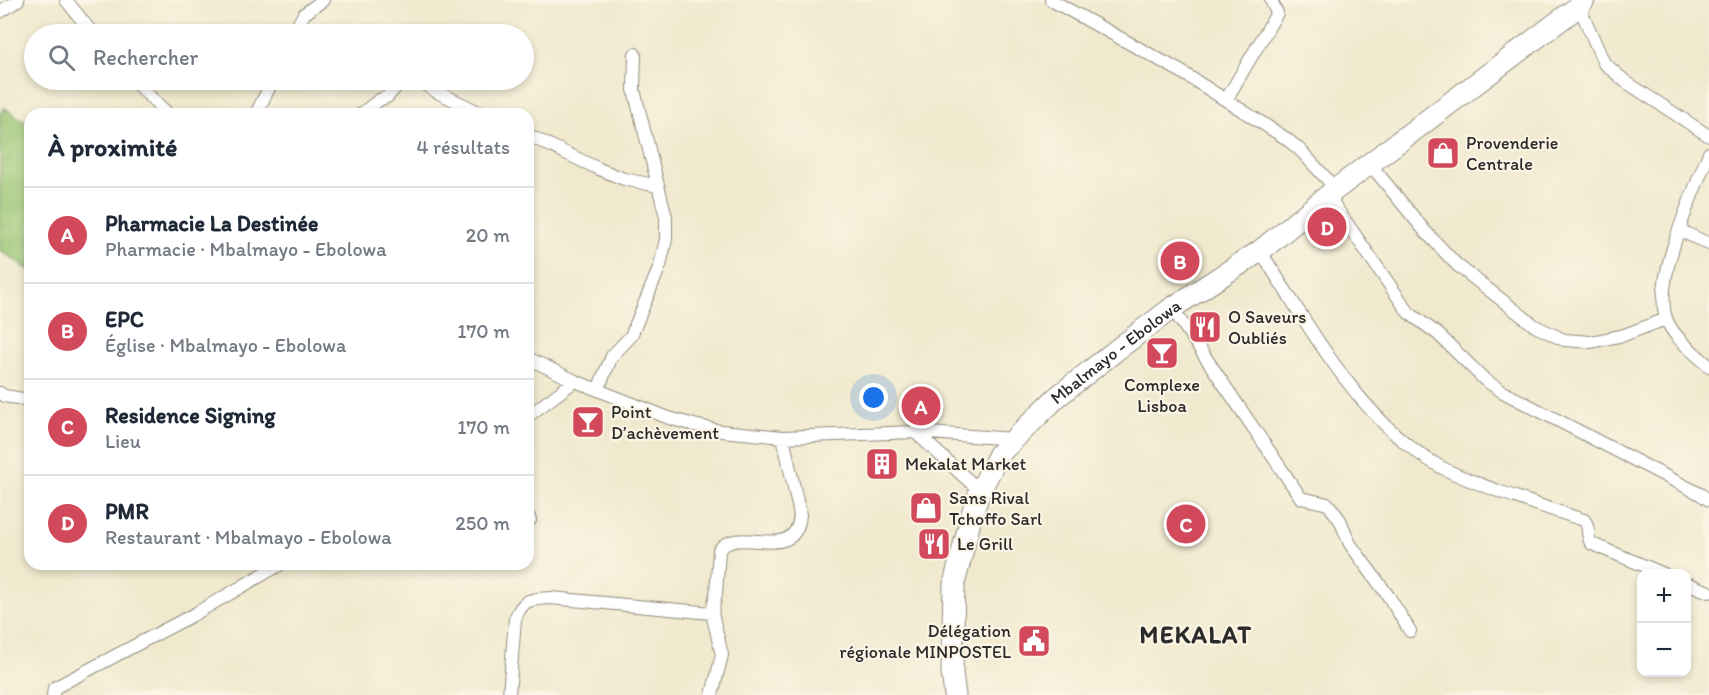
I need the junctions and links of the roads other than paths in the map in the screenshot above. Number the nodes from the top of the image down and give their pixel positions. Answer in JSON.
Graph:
{"nodes":[{"id":1,"x":18,"y":0,"type":"edge"},
{"id":2,"x":66,"y":0,"type":"edge"},
{"id":3,"x":323,"y":0,"type":"edge"},
{"id":4,"x":1051,"y":0,"type":"edge"},
{"id":5,"x":1271,"y":0,"type":"edge"},
{"id":6,"x":1582,"y":3,"type":"edge"},
{"id":7,"x":0,"y":12,"type":"edge"},
{"id":8,"x":85,"y":24,"type":"edge"},
{"id":9,"x":298,"y":24,"type":"edge"},
{"id":10,"x":635,"y":54,"type":"dead end"},
{"id":11,"x":143,"y":90,"type":"edge"},
{"id":12,"x":268,"y":90,"type":"edge"},
{"id":13,"x":394,"y":90,"type":"edge"},
{"id":14,"x":434,"y":90,"type":"edge"},
{"id":15,"x":1226,"y":100,"type":"junction"},
{"id":16,"x":162,"y":108,"type":"edge"},
{"id":17,"x":259,"y":108,"type":"edge"},
{"id":18,"x":369,"y":108,"type":"edge"},
{"id":19,"x":470,"y":108,"type":"edge"},
{"id":20,"x":1709,"y":136,"type":"edge"},
{"id":21,"x":534,"y":138,"type":"edge"},
{"id":22,"x":1709,"y":153,"type":"edge"},
{"id":23,"x":1370,"y":164,"type":"junction"},
{"id":24,"x":658,"y":186,"type":"junction"},
{"id":25,"x":1332,"y":192,"type":"junction"},
{"id":26,"x":1679,"y":230,"type":"junction"},
{"id":27,"x":1709,"y":244,"type":"edge"},
{"id":28,"x":1260,"y":251,"type":"junction"},
{"id":29,"x":1172,"y":308,"type":"junction"},
{"id":30,"x":1666,"y":320,"type":"junction"},
{"id":31,"x":534,"y":361,"type":"edge"},
{"id":32,"x":1709,"y":366,"type":"edge"},
{"id":33,"x":576,"y":381,"type":"junction"},
{"id":34,"x":598,"y":389,"type":"junction"},
{"id":35,"x":0,"y":393,"type":"edge"},
{"id":36,"x":24,"y":399,"type":"edge"},
{"id":37,"x":534,"y":412,"type":"edge"},
{"id":38,"x":915,"y":432,"type":"junction"},
{"id":39,"x":783,"y":437,"type":"junction"},
{"id":40,"x":1014,"y":438,"type":"junction"},
{"id":41,"x":980,"y":490,"type":"junction"},
{"id":42,"x":1709,"y":500,"type":"edge"},
{"id":43,"x":1654,"y":569,"type":"edge"},
{"id":44,"x":271,"y":570,"type":"edge"},
{"id":45,"x":1691,"y":585,"type":"edge"},
{"id":46,"x":1709,"y":592,"type":"edge"},
{"id":47,"x":712,"y":613,"type":"junction"},
{"id":48,"x":1410,"y":631,"type":"dead end"},
{"id":49,"x":53,"y":695,"type":"edge"},
{"id":50,"x":509,"y":695,"type":"edge"},
{"id":51,"x":712,"y":695,"type":"edge"},
{"id":52,"x":955,"y":695,"type":"edge"}],
"edges":[{"from":1,"to":7,"type":"street"},
{"from":2,"to":8,"type":"street"},
{"from":3,"to":9,"type":"street"},
{"from":4,"to":15,"type":"street"},
{"from":5,"to":15,"type":"street"},
{"from":6,"to":20,"type":"street"},
{"from":6,"to":23,"type":"highway","name":"Mbalmayo - Ebolowa"},
{"from":10,"to":24,"type":"street"},
{"from":11,"to":16,"type":"street"},
{"from":12,"to":17,"type":"street"},
{"from":13,"to":18,"type":"street"},
{"from":14,"to":19,"type":"street"},
{"from":15,"to":25,"type":"street"},
{"from":21,"to":24,"type":"street"},
{"from":22,"to":26,"type":"street"},
{"from":23,"to":25,"type":"highway","name":"Mbalmayo - Ebolowa"},
{"from":23,"to":30,"type":"street"},
{"from":24,"to":34,"type":"street"},
{"from":25,"to":28,"type":"highway","name":"Mbalmayo - Ebolowa"},
{"from":25,"to":42,"type":"street"},
{"from":26,"to":27,"type":"street"},
{"from":26,"to":30,"type":"street"},
{"from":28,"to":29,"type":"highway","name":"Mbalmayo - Ebolowa"},
{"from":28,"to":43,"type":"street"},
{"from":29,"to":40,"type":"highway","name":"Mbalmayo - Ebolowa"},
{"from":29,"to":48,"type":"street"},
{"from":30,"to":32,"type":"street"},
{"from":31,"to":33,"type":"street"},
{"from":33,"to":34,"type":"street"},
{"from":33,"to":37,"type":"street"},
{"from":34,"to":39,"type":"street"},
{"from":35,"to":36,"type":"street"},
{"from":38,"to":39,"type":"street"},
{"from":38,"to":40,"type":"street"},
{"from":38,"to":41,"type":"street"},
{"from":39,"to":47,"type":"street"},
{"from":40,"to":41,"type":"highway","name":"Mbalmayo - Ebolowa"},
{"from":41,"to":52,"type":"highway","name":"Mbalmayo - Ebolowa"},
{"from":44,"to":49,"type":"street"},
{"from":45,"to":46,"type":"street"},
{"from":47,"to":50,"type":"street"},
{"from":47,"to":51,"type":"street"}]}
